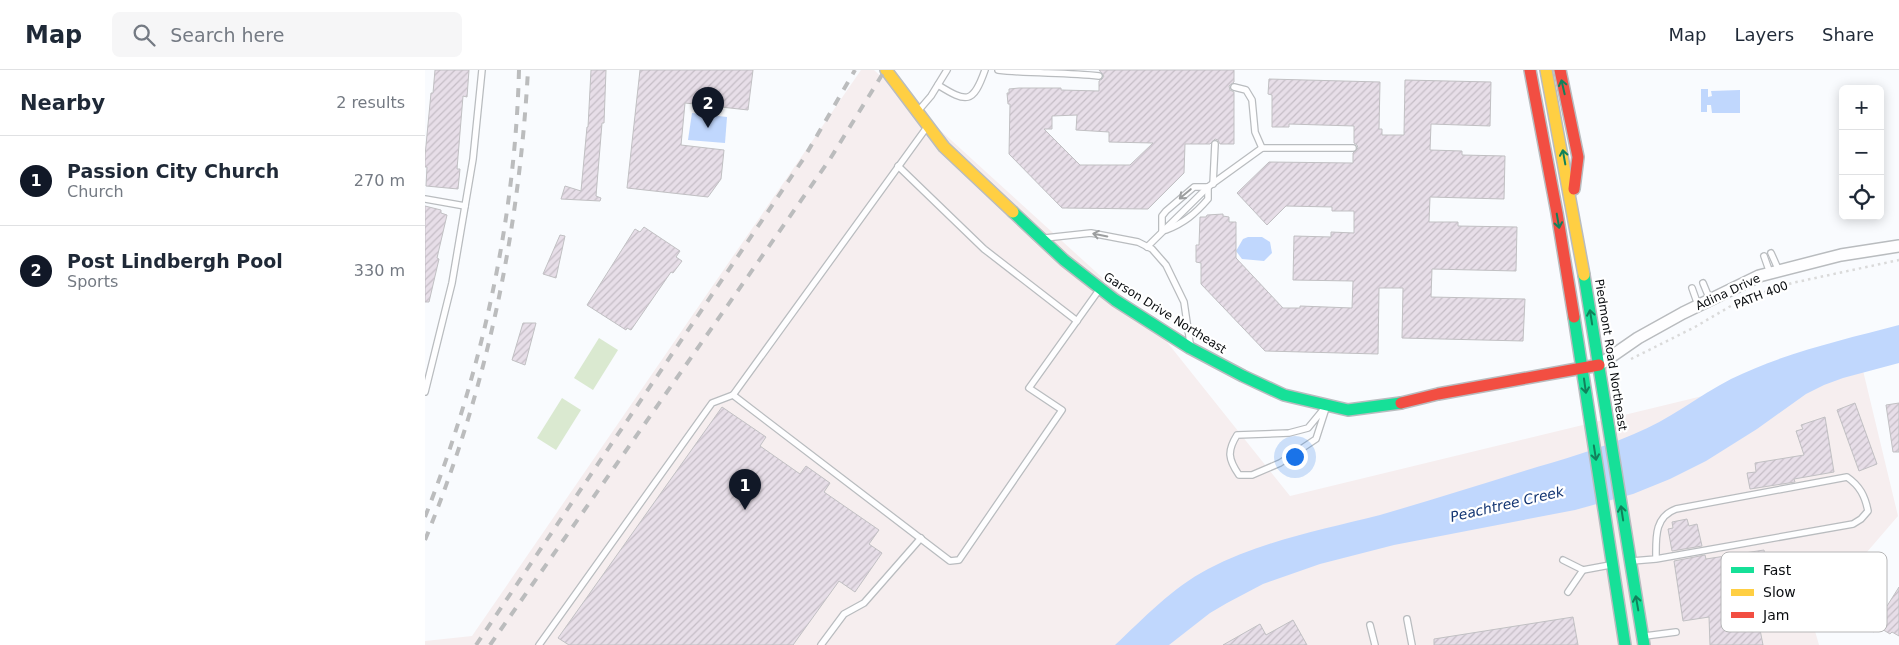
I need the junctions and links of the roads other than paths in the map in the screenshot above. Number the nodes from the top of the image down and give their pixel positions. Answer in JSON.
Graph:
{"nodes":[{"id":1,"x":482,"y":70,"type":"edge"},
{"id":2,"x":886,"y":70,"type":"edge"},
{"id":3,"x":947,"y":70,"type":"edge"},
{"id":4,"x":985,"y":70,"type":"edge"},
{"id":5,"x":999,"y":70,"type":"edge"},
{"id":6,"x":1530,"y":70,"type":"edge"},
{"id":7,"x":1546,"y":70,"type":"edge"},
{"id":8,"x":1560,"y":70,"type":"edge"},
{"id":9,"x":1099,"y":76,"type":"dead end"},
{"id":10,"x":938,"y":85,"type":"junction"},
{"id":11,"x":1234,"y":87,"type":"dead end"},
{"id":12,"x":917,"y":112,"type":"junction"},
{"id":13,"x":928,"y":126,"type":"junction"},
{"id":14,"x":1215,"y":144,"type":"dead end"},
{"id":15,"x":1262,"y":148,"type":"junction"},
{"id":16,"x":1353,"y":148,"type":"dead end"},
{"id":17,"x":898,"y":166,"type":"junction"},
{"id":18,"x":1211,"y":185,"type":"junction"},
{"id":19,"x":425,"y":199,"type":"edge"},
{"id":20,"x":1572,"y":203,"type":"junction"},
{"id":21,"x":465,"y":206,"type":"junction"},
{"id":22,"x":1162,"y":231,"type":"junction"},
{"id":23,"x":1041,"y":238,"type":"junction"},
{"id":24,"x":1147,"y":246,"type":"junction"},
{"id":25,"x":1899,"y":246,"type":"edge"},
{"id":26,"x":1771,"y":253,"type":"dead end"},
{"id":27,"x":1764,"y":256,"type":"dead end"},
{"id":28,"x":1775,"y":272,"type":"junction"},
{"id":29,"x":1703,"y":284,"type":"dead end"},
{"id":30,"x":1100,"y":288,"type":"junction"},
{"id":31,"x":1692,"y":288,"type":"dead end"},
{"id":32,"x":1710,"y":300,"type":"junction"},
{"id":33,"x":1698,"y":305,"type":"junction"},
{"id":34,"x":1077,"y":321,"type":"junction"},
{"id":35,"x":1190,"y":348,"type":"junction"},
{"id":36,"x":1599,"y":365,"type":"junction"},
{"id":37,"x":428,"y":368,"type":"edge"},
{"id":38,"x":1582,"y":368,"type":"junction"},
{"id":39,"x":425,"y":392,"type":"edge"},
{"id":40,"x":733,"y":395,"type":"junction"},
{"id":41,"x":1327,"y":405,"type":"junction"},
{"id":42,"x":921,"y":538,"type":"junction"},
{"id":43,"x":1656,"y":559,"type":"junction"},
{"id":44,"x":1563,"y":560,"type":"dead end"},
{"id":45,"x":1630,"y":562,"type":"junction"},
{"id":46,"x":1612,"y":565,"type":"junction"},
{"id":47,"x":1583,"y":570,"type":"junction"},
{"id":48,"x":1568,"y":592,"type":"dead end"},
{"id":49,"x":1407,"y":619,"type":"dead end"},
{"id":50,"x":1370,"y":625,"type":"dead end"},
{"id":51,"x":1675,"y":632,"type":"dead end"},
{"id":52,"x":1644,"y":641,"type":"edge"},
{"id":53,"x":539,"y":645,"type":"edge"},
{"id":54,"x":821,"y":645,"type":"edge"},
{"id":55,"x":1375,"y":645,"type":"edge"},
{"id":56,"x":1413,"y":645,"type":"edge"},
{"id":57,"x":1625,"y":645,"type":"edge"}],
"edges":[{"from":1,"to":21,"type":"lane"},
{"from":2,"to":12,"type":"main road","name":"Garson Drive Northeast"},
{"from":3,"to":10,"type":"lane"},
{"from":4,"to":10,"type":"lane"},
{"from":5,"to":9,"type":"lane"},
{"from":6,"to":38,"type":"main road","one_way":true},
{"from":20,"to":7,"type":"main road","name":"Piedmont Road Northeast","one_way":true},
{"from":20,"to":8,"type":"main road","one_way":true},
{"from":10,"to":12,"type":"lane"},
{"from":11,"to":15,"type":"lane"},
{"from":12,"to":13,"type":"main road","name":"Garson Drive Northeast"},
{"from":13,"to":17,"type":"lane"},
{"from":13,"to":23,"type":"main road","name":"Garson Drive Northeast"},
{"from":14,"to":18,"type":"lane"},
{"from":15,"to":16,"type":"lane"},
{"from":15,"to":18,"type":"lane"},
{"from":17,"to":34,"type":"lane"},
{"from":17,"to":40,"type":"lane"},
{"from":18,"to":22,"type":"lane"},
{"from":18,"to":22,"type":"lane"},
{"from":18,"to":22,"type":"lane","one_way":true},
{"from":19,"to":21,"type":"lane"},
{"from":36,"to":20,"type":"main road","name":"Piedmont Road Northeast","one_way":true},
{"from":21,"to":37,"type":"lane"},
{"from":22,"to":24,"type":"lane"},
{"from":24,"to":23,"type":"lane","one_way":true},
{"from":23,"to":30,"type":"main road","name":"Garson Drive Northeast"},
{"from":24,"to":35,"type":"lane"},
{"from":25,"to":28,"type":"street","name":"Adina Drive"},
{"from":26,"to":28,"type":"lane"},
{"from":27,"to":28,"type":"lane"},
{"from":28,"to":32,"type":"street","name":"Adina Drive"},
{"from":29,"to":32,"type":"lane"},
{"from":30,"to":34,"type":"lane"},
{"from":30,"to":35,"type":"main road","name":"Garson Drive Northeast"},
{"from":31,"to":33,"type":"lane"},
{"from":32,"to":33,"type":"street","name":"Adina Drive"},
{"from":33,"to":36,"type":"street","name":"Adina Drive"},
{"from":34,"to":42,"type":"lane"},
{"from":35,"to":41,"type":"main road","name":"Garson Drive Northeast"},
{"from":36,"to":38,"type":"main road","name":"Garson Drive Northeast"},
{"from":45,"to":36,"type":"main road","name":"Piedmont Road Northeast","one_way":true},
{"from":37,"to":39,"type":"lane"},
{"from":38,"to":41,"type":"main road","name":"Garson Drive Northeast"},
{"from":38,"to":46,"type":"main road","one_way":true},
{"from":40,"to":42,"type":"lane"},
{"from":40,"to":53,"type":"lane"},
{"from":41,"to":41,"type":"lane"},
{"from":42,"to":54,"type":"lane"},
{"from":43,"to":43,"type":"lane"},
{"from":43,"to":45,"type":"lane"},
{"from":44,"to":47,"type":"lane"},
{"from":52,"to":45,"type":"main road","name":"Piedmont Road Northeast","one_way":true},
{"from":46,"to":47,"type":"lane"},
{"from":46,"to":57,"type":"main road"},
{"from":47,"to":48,"type":"lane"},
{"from":49,"to":56,"type":"lane"},
{"from":50,"to":55,"type":"lane"},
{"from":51,"to":52,"type":"lane"}]}
